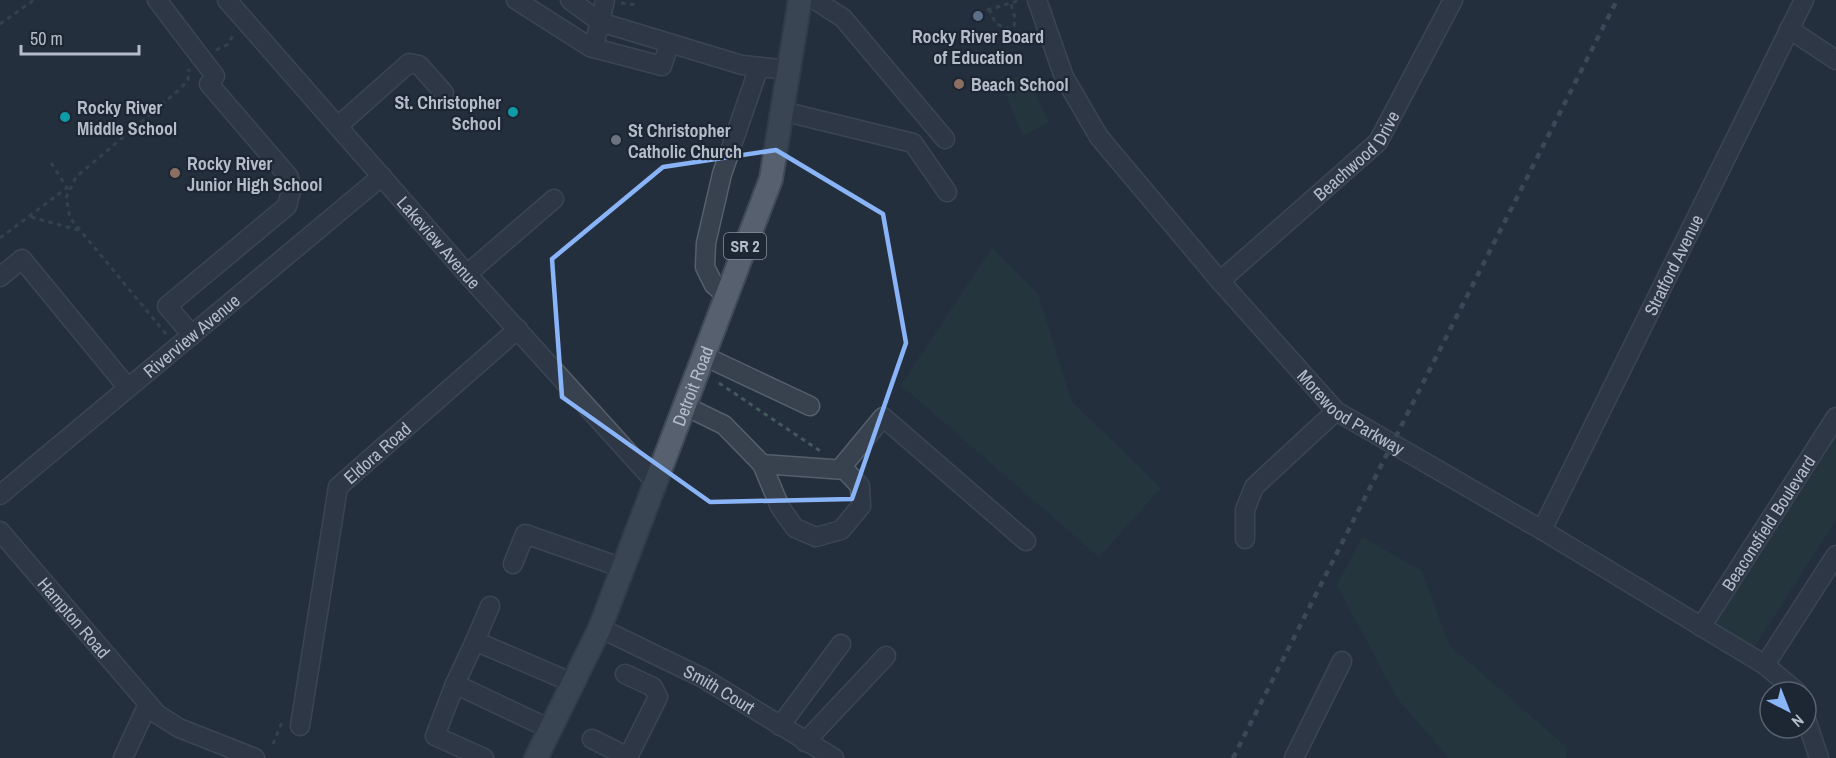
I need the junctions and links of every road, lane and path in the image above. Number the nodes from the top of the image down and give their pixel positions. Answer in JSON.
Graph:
{"nodes":[{"id":1,"x":34,"y":0,"type":"edge"},
{"id":2,"x":157,"y":0,"type":"edge"},
{"id":3,"x":516,"y":0,"type":"edge"},
{"id":4,"x":570,"y":0,"type":"edge"},
{"id":5,"x":605,"y":0,"type":"edge"},
{"id":6,"x":800,"y":0,"type":"edge"},
{"id":7,"x":815,"y":0,"type":"edge"},
{"id":8,"x":1021,"y":0,"type":"edge"},
{"id":9,"x":1037,"y":0,"type":"edge"},
{"id":10,"x":1453,"y":0,"type":"edge"},
{"id":11,"x":1804,"y":0,"type":"edge"},
{"id":12,"x":230,"y":1,"type":"edge"},
{"id":13,"x":1011,"y":1,"type":"edge"},
{"id":14,"x":600,"y":22,"type":"junction"},
{"id":15,"x":0,"y":24,"type":"edge"},
{"id":16,"x":1789,"y":29,"type":"junction"},
{"id":17,"x":235,"y":32,"type":"dead end"},
{"id":18,"x":669,"y":45,"type":"junction"},
{"id":19,"x":211,"y":48,"type":"dead end"},
{"id":20,"x":592,"y":48,"type":"junction"},
{"id":21,"x":1836,"y":60,"type":"edge"},
{"id":22,"x":189,"y":67,"type":"dead end"},
{"id":23,"x":759,"y":67,"type":"junction"},
{"id":24,"x":789,"y":70,"type":"junction"},
{"id":25,"x":444,"y":93,"type":"dead end"},
{"id":26,"x":782,"y":111,"type":"junction"},
{"id":27,"x":338,"y":126,"type":"junction"},
{"id":28,"x":945,"y":139,"type":"dead end"},
{"id":29,"x":51,"y":163,"type":"dead end"},
{"id":30,"x":382,"y":176,"type":"junction"},
{"id":31,"x":69,"y":189,"type":"junction"},
{"id":32,"x":947,"y":192,"type":"dead end"},
{"id":33,"x":554,"y":199,"type":"dead end"},
{"id":34,"x":31,"y":217,"type":"junction"},
{"id":35,"x":80,"y":231,"type":"junction"},
{"id":36,"x":0,"y":238,"type":"edge"},
{"id":37,"x":467,"y":274,"type":"junction"},
{"id":38,"x":0,"y":277,"type":"edge"},
{"id":39,"x":1220,"y":281,"type":"junction"},
{"id":40,"x":727,"y":296,"type":"junction"},
{"id":41,"x":518,"y":329,"type":"junction"},
{"id":42,"x":167,"y":335,"type":"dead end"},
{"id":43,"x":192,"y":335,"type":"junction"},
{"id":44,"x":704,"y":356,"type":"junction"},
{"id":45,"x":712,"y":378,"type":"dead end"},
{"id":46,"x":128,"y":388,"type":"junction"},
{"id":47,"x":685,"y":406,"type":"junction"},
{"id":48,"x":810,"y":406,"type":"dead end"},
{"id":49,"x":1336,"y":411,"type":"junction"},
{"id":50,"x":1836,"y":417,"type":"edge"},
{"id":51,"x":825,"y":454,"type":"dead end"},
{"id":52,"x":762,"y":464,"type":"junction"},
{"id":53,"x":840,"y":469,"type":"junction"},
{"id":54,"x":656,"y":483,"type":"junction"},
{"id":55,"x":0,"y":495,"type":"edge"},
{"id":56,"x":1542,"y":530,"type":"junction"},
{"id":57,"x":0,"y":531,"type":"edge"},
{"id":58,"x":1245,"y":539,"type":"dead end"},
{"id":59,"x":1026,"y":541,"type":"dead end"},
{"id":60,"x":1836,"y":555,"type":"edge"},
{"id":61,"x":513,"y":564,"type":"dead end"},
{"id":62,"x":623,"y":568,"type":"junction"},
{"id":63,"x":490,"y":606,"type":"dead end"},
{"id":64,"x":1701,"y":627,"type":"junction"},
{"id":65,"x":600,"y":628,"type":"junction"},
{"id":66,"x":475,"y":641,"type":"junction"},
{"id":67,"x":841,"y":644,"type":"dead end"},
{"id":68,"x":886,"y":656,"type":"dead end"},
{"id":69,"x":1342,"y":661,"type":"dead end"},
{"id":70,"x":1765,"y":665,"type":"junction"},
{"id":71,"x":625,"y":674,"type":"dead end"},
{"id":72,"x":1783,"y":680,"type":"edge"},
{"id":73,"x":573,"y":683,"type":"junction"},
{"id":74,"x":455,"y":684,"type":"junction"},
{"id":75,"x":147,"y":704,"type":"junction"},
{"id":76,"x":285,"y":713,"type":"dead end"},
{"id":77,"x":300,"y":726,"type":"dead end"},
{"id":78,"x":780,"y":726,"type":"junction"},
{"id":79,"x":550,"y":729,"type":"junction"},
{"id":80,"x":592,"y":739,"type":"dead end"},
{"id":81,"x":1813,"y":740,"type":"edge"},
{"id":82,"x":805,"y":741,"type":"junction"},
{"id":83,"x":273,"y":744,"type":"dead end"},
{"id":84,"x":123,"y":758,"type":"edge"},
{"id":85,"x":255,"y":758,"type":"edge"},
{"id":86,"x":484,"y":758,"type":"edge"},
{"id":87,"x":536,"y":758,"type":"edge"},
{"id":88,"x":834,"y":758,"type":"edge"},
{"id":89,"x":1294,"y":758,"type":"edge"},
{"id":90,"x":1819,"y":758,"type":"edge"}],
"edges":[{"from":1,"to":15,"type":"path"},
{"from":2,"to":43,"type":"street"},
{"from":3,"to":20,"type":"street"},
{"from":4,"to":14,"type":"street"},
{"from":5,"to":14,"type":"street"},
{"from":6,"to":24,"type":"main road","name":"Detroit Road","number":"SR 2"},
{"from":7,"to":28,"type":"street"},
{"from":8,"to":13,"type":"path"},
{"from":9,"to":39,"type":"street","name":"Morewood Parkway"},
{"from":10,"to":39,"type":"street","name":"Beachwood Drive"},
{"from":11,"to":16,"type":"street","name":"Stratford Avenue"},
{"from":12,"to":27,"type":"street","name":"Lakeview Avenue"},
{"from":13,"to":13,"type":"path"},
{"from":14,"to":18,"type":"street"},
{"from":14,"to":20,"type":"street"},
{"from":16,"to":21,"type":"street"},
{"from":16,"to":56,"type":"street","name":"Stratford Avenue"},
{"from":17,"to":19,"type":"path"},
{"from":18,"to":20,"type":"street"},
{"from":18,"to":23,"type":"street"},
{"from":22,"to":31,"type":"path"},
{"from":23,"to":24,"type":"street"},
{"from":23,"to":40,"type":"street"},
{"from":24,"to":26,"type":"main road","name":"Detroit Road","number":"SR 2"},
{"from":25,"to":27,"type":"street"},
{"from":26,"to":32,"type":"street"},
{"from":26,"to":40,"type":"main road","name":"Detroit Road","number":"SR 2"},
{"from":27,"to":30,"type":"street","name":"Lakeview Avenue"},
{"from":29,"to":31,"type":"path"},
{"from":30,"to":37,"type":"street","name":"Lakeview Avenue"},
{"from":30,"to":43,"type":"street","name":"Riverview Avenue"},
{"from":31,"to":34,"type":"path"},
{"from":31,"to":35,"type":"path"},
{"from":33,"to":37,"type":"street"},
{"from":34,"to":35,"type":"path"},
{"from":34,"to":36,"type":"path"},
{"from":35,"to":42,"type":"path"},
{"from":37,"to":41,"type":"street","name":"Lakeview Avenue"},
{"from":38,"to":46,"type":"street"},
{"from":39,"to":49,"type":"street","name":"Morewood Parkway"},
{"from":40,"to":44,"type":"main road","name":"Detroit Road","number":"SR 2"},
{"from":41,"to":54,"type":"street","name":"Lakeview Avenue"},
{"from":41,"to":77,"type":"street","name":"Eldora Road"},
{"from":43,"to":46,"type":"street","name":"Riverview Avenue"},
{"from":44,"to":47,"type":"main road","name":"Detroit Road","number":"SR 2"},
{"from":44,"to":48,"type":"street"},
{"from":45,"to":51,"type":"path"},
{"from":46,"to":55,"type":"street","name":"Riverview Avenue"},
{"from":47,"to":52,"type":"street"},
{"from":47,"to":54,"type":"main road","name":"Detroit Road","number":"SR 2"},
{"from":49,"to":56,"type":"street","name":"Morewood Parkway"},
{"from":49,"to":58,"type":"street"},
{"from":50,"to":64,"type":"street","name":"Beaconsfield Boulevard"},
{"from":52,"to":53,"type":"street"},
{"from":52,"to":53,"type":"street"},
{"from":53,"to":59,"type":"street"},
{"from":54,"to":62,"type":"main road","name":"Detroit Road","number":"SR 2"},
{"from":56,"to":64,"type":"street","name":"Morewood Parkway"},
{"from":57,"to":75,"type":"street","name":"Hampton Road"},
{"from":60,"to":70,"type":"street"},
{"from":61,"to":62,"type":"street"},
{"from":62,"to":65,"type":"main road","name":"Detroit Road","number":"SR 2"},
{"from":63,"to":66,"type":"street"},
{"from":64,"to":70,"type":"street","name":"Morewood Parkway"},
{"from":65,"to":73,"type":"main road","name":"Detroit Road","number":"SR 2"},
{"from":65,"to":78,"type":"street","name":"Smith Court"},
{"from":66,"to":73,"type":"street"},
{"from":66,"to":74,"type":"street"},
{"from":67,"to":78,"type":"street"},
{"from":68,"to":82,"type":"street"},
{"from":69,"to":89,"type":"street"},
{"from":70,"to":72,"type":"street","name":"Morewood Parkway"},
{"from":71,"to":80,"type":"street"},
{"from":73,"to":79,"type":"main road","name":"Detroit Road","number":"SR 2"},
{"from":74,"to":79,"type":"street"},
{"from":74,"to":86,"type":"street"},
{"from":75,"to":84,"type":"street"},
{"from":75,"to":85,"type":"street","name":"Hampton Road"},
{"from":76,"to":83,"type":"path"},
{"from":78,"to":82,"type":"street","name":"Smith Court"},
{"from":79,"to":87,"type":"main road","name":"Detroit Road","number":"SR 2"},
{"from":81,"to":90,"type":"street"},
{"from":82,"to":88,"type":"street","name":"Smith Court"}]}
